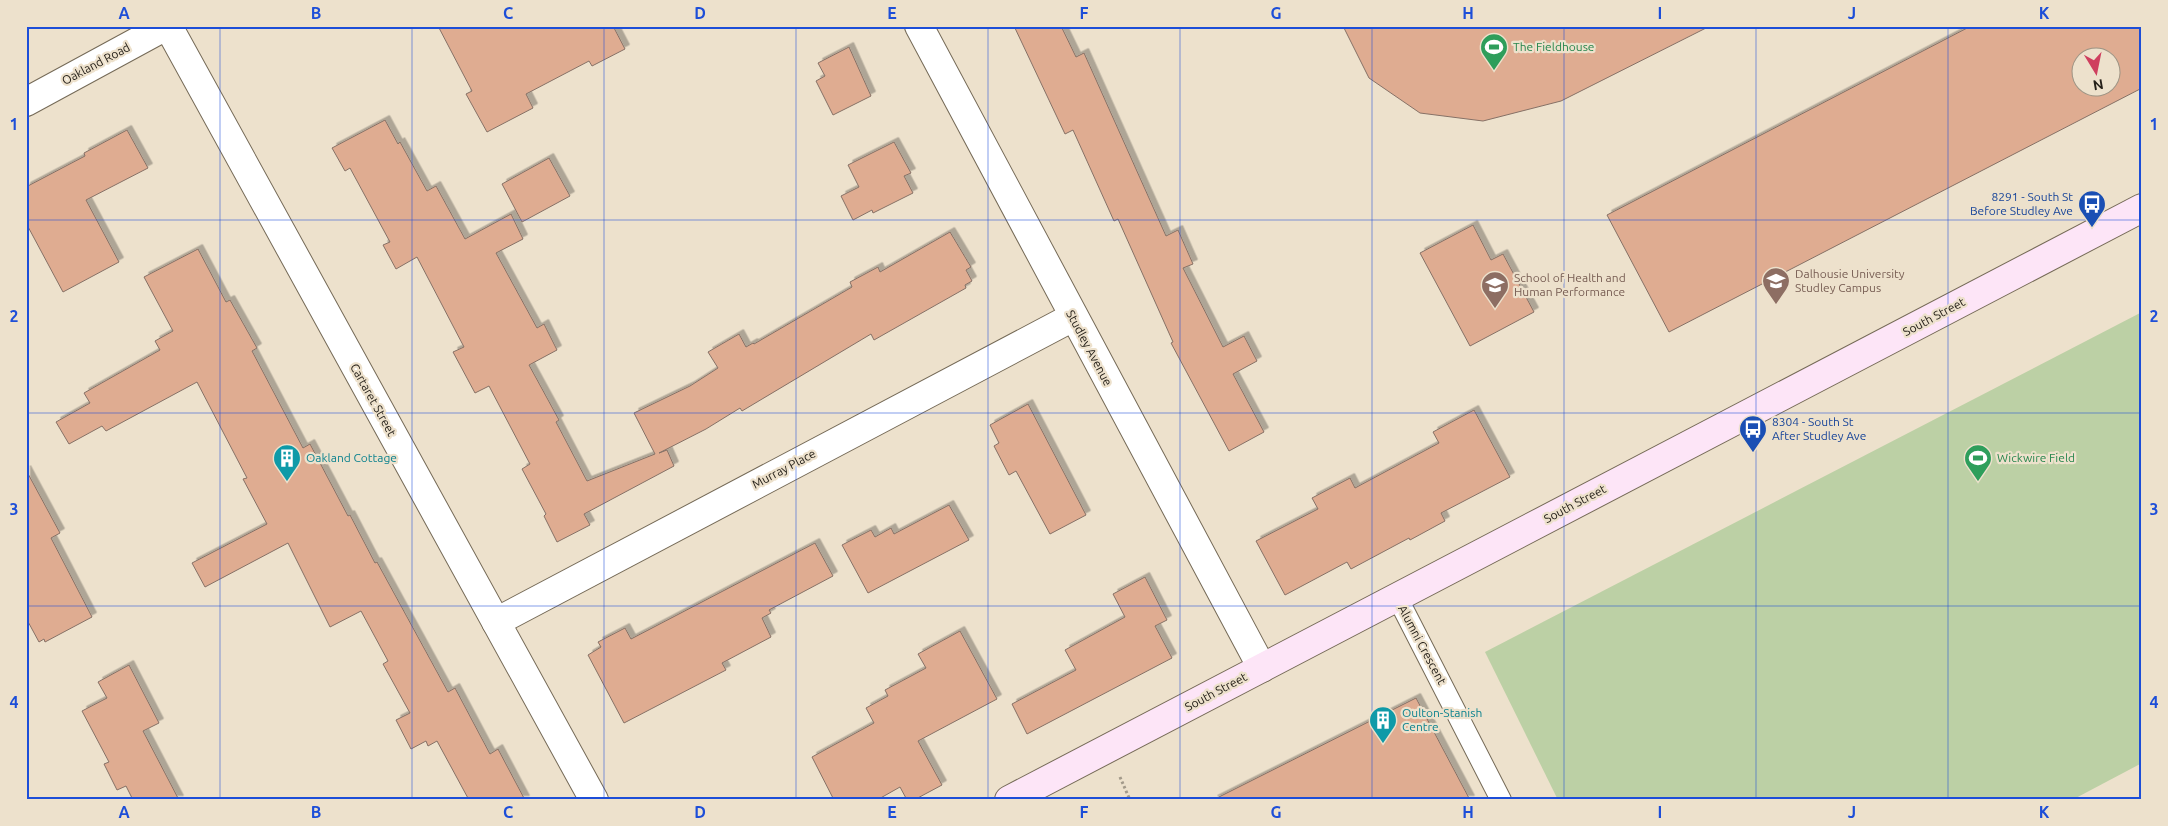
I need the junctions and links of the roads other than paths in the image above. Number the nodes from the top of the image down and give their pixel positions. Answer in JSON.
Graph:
{"nodes":[{"id":1,"x":167,"y":26,"type":"edge"},
{"id":2,"x":918,"y":26,"type":"edge"},
{"id":3,"x":26,"y":102,"type":"edge"},
{"id":4,"x":2142,"y":208,"type":"edge"},
{"id":5,"x":1073,"y":317,"type":"junction"},
{"id":6,"x":1398,"y":597,"type":"junction"},
{"id":7,"x":496,"y":622,"type":"junction"},
{"id":8,"x":1262,"y":668,"type":"junction"},
{"id":9,"x":594,"y":800,"type":"edge"},
{"id":10,"x":1009,"y":800,"type":"edge"},
{"id":11,"x":1501,"y":800,"type":"edge"}],
"edges":[{"from":1,"to":3,"type":"street","name":"Oakland Road"},
{"from":1,"to":7,"type":"street","name":"Cartaret Street"},
{"from":2,"to":5,"type":"street","name":"Studley Avenue"},
{"from":4,"to":6,"type":"main road","name":"South Street"},
{"from":5,"to":7,"type":"street","name":"Murray Place"},
{"from":5,"to":8,"type":"street","name":"Studley Avenue"},
{"from":6,"to":8,"type":"main road","name":"South Street"},
{"from":6,"to":11,"type":"lane","name":"Alumni Crescent"},
{"from":7,"to":9,"type":"street","name":"Cartaret Street"},
{"from":8,"to":10,"type":"main road","name":"South Street"}]}
